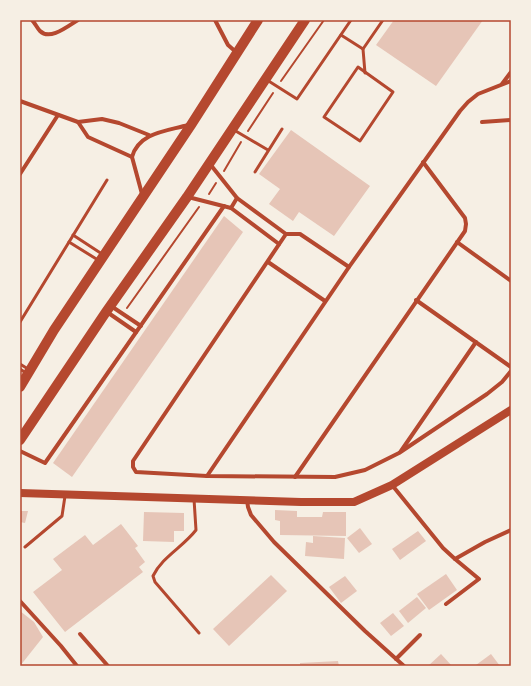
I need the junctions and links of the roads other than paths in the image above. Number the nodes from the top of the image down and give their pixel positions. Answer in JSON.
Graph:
{"nodes":[{"id":1,"x":32,"y":20,"type":"edge"},
{"id":2,"x":78,"y":20,"type":"edge"},
{"id":3,"x":215,"y":20,"type":"edge"},
{"id":4,"x":258,"y":20,"type":"edge"},
{"id":5,"x":305,"y":20,"type":"edge"},
{"id":6,"x":351,"y":20,"type":"edge"},
{"id":7,"x":383,"y":20,"type":"edge"},
{"id":8,"x":341,"y":35,"type":"junction"},
{"id":9,"x":363,"y":48,"type":"junction"},
{"id":10,"x":236,"y":53,"type":"junction"},
{"id":11,"x":511,"y":72,"type":"edge"},
{"id":12,"x":365,"y":73,"type":"junction"},
{"id":13,"x":265,"y":79,"type":"junction"},
{"id":14,"x":511,"y":81,"type":"edge"},
{"id":15,"x":502,"y":84,"type":"junction"},
{"id":16,"x":20,"y":101,"type":"edge"},
{"id":17,"x":58,"y":115,"type":"junction"},
{"id":18,"x":511,"y":120,"type":"edge"},
{"id":19,"x":78,"y":122,"type":"junction"},
{"id":20,"x":482,"y":122,"type":"dead end"},
{"id":21,"x":191,"y":124,"type":"junction"},
{"id":22,"x":233,"y":129,"type":"junction"},
{"id":23,"x":282,"y":129,"type":"dead end"},
{"id":24,"x":149,"y":135,"type":"junction"},
{"id":25,"x":268,"y":150,"type":"junction"},
{"id":26,"x":132,"y":157,"type":"junction"},
{"id":27,"x":423,"y":162,"type":"junction"},
{"id":28,"x":210,"y":164,"type":"junction"},
{"id":29,"x":255,"y":172,"type":"dead end"},
{"id":30,"x":20,"y":174,"type":"edge"},
{"id":31,"x":107,"y":180,"type":"dead end"},
{"id":32,"x":143,"y":197,"type":"junction"},
{"id":33,"x":187,"y":197,"type":"junction"},
{"id":34,"x":237,"y":198,"type":"junction"},
{"id":35,"x":224,"y":206,"type":"junction"},
{"id":36,"x":231,"y":208,"type":"junction"},
{"id":37,"x":286,"y":234,"type":"junction"},
{"id":38,"x":73,"y":235,"type":"junction"},
{"id":39,"x":69,"y":242,"type":"junction"},
{"id":40,"x":457,"y":242,"type":"junction"},
{"id":41,"x":279,"y":244,"type":"junction"},
{"id":42,"x":102,"y":258,"type":"junction"},
{"id":43,"x":268,"y":262,"type":"junction"},
{"id":44,"x":349,"y":267,"type":"junction"},
{"id":45,"x":511,"y":281,"type":"edge"},
{"id":46,"x":416,"y":300,"type":"junction"},
{"id":47,"x":325,"y":301,"type":"junction"},
{"id":48,"x":108,"y":309,"type":"junction"},
{"id":49,"x":20,"y":322,"type":"edge"},
{"id":50,"x":141,"y":326,"type":"junction"},
{"id":51,"x":136,"y":332,"type":"junction"},
{"id":52,"x":476,"y":342,"type":"junction"},
{"id":53,"x":20,"y":364,"type":"edge"},
{"id":54,"x":511,"y":367,"type":"edge"},
{"id":55,"x":26,"y":371,"type":"edge"},
{"id":56,"x":511,"y":371,"type":"edge"},
{"id":57,"x":20,"y":387,"type":"edge"},
{"id":58,"x":511,"y":410,"type":"edge"},
{"id":59,"x":20,"y":440,"type":"edge"},
{"id":60,"x":20,"y":451,"type":"edge"},
{"id":61,"x":399,"y":453,"type":"junction"},
{"id":62,"x":207,"y":476,"type":"junction"},
{"id":63,"x":295,"y":477,"type":"junction"},
{"id":64,"x":392,"y":485,"type":"junction"},
{"id":65,"x":20,"y":493,"type":"edge"},
{"id":66,"x":65,"y":494,"type":"junction"},
{"id":67,"x":194,"y":498,"type":"junction"},
{"id":68,"x":247,"y":500,"type":"junction"},
{"id":69,"x":511,"y":530,"type":"edge"},
{"id":70,"x":25,"y":547,"type":"dead end"},
{"id":71,"x":455,"y":559,"type":"junction"},
{"id":72,"x":20,"y":601,"type":"edge"},
{"id":73,"x":446,"y":604,"type":"dead end"},
{"id":74,"x":199,"y":633,"type":"dead end"},
{"id":75,"x":80,"y":634,"type":"dead end"},
{"id":76,"x":420,"y":635,"type":"dead end"},
{"id":77,"x":396,"y":659,"type":"junction"},
{"id":78,"x":77,"y":666,"type":"edge"},
{"id":79,"x":108,"y":666,"type":"edge"},
{"id":80,"x":404,"y":666,"type":"edge"}],
"edges":[{"from":1,"to":2,"type":"street"},
{"from":3,"to":10,"type":"street"},
{"from":4,"to":10,"type":"main road"},
{"from":5,"to":13,"type":"main road"},
{"from":6,"to":8,"type":"lane"},
{"from":7,"to":9,"type":"lane"},
{"from":8,"to":9,"type":"lane"},
{"from":8,"to":13,"type":"lane"},
{"from":9,"to":12,"type":"lane"},
{"from":10,"to":21,"type":"main road"},
{"from":11,"to":15,"type":"street"},
{"from":12,"to":12,"type":"lane"},
{"from":13,"to":22,"type":"main road"},
{"from":14,"to":15,"type":"street"},
{"from":15,"to":27,"type":"street"},
{"from":16,"to":17,"type":"street"},
{"from":17,"to":19,"type":"street"},
{"from":17,"to":30,"type":"street"},
{"from":18,"to":20,"type":"street"},
{"from":19,"to":24,"type":"street"},
{"from":19,"to":26,"type":"street"},
{"from":21,"to":24,"type":"street"},
{"from":21,"to":32,"type":"main road"},
{"from":22,"to":25,"type":"lane"},
{"from":22,"to":28,"type":"main road"},
{"from":23,"to":25,"type":"lane"},
{"from":24,"to":26,"type":"street"},
{"from":25,"to":29,"type":"lane"},
{"from":26,"to":32,"type":"street"},
{"from":27,"to":40,"type":"street"},
{"from":27,"to":44,"type":"street"},
{"from":28,"to":33,"type":"main road"},
{"from":28,"to":34,"type":"street"},
{"from":31,"to":38,"type":"lane"},
{"from":32,"to":42,"type":"main road"},
{"from":33,"to":35,"type":"street"},
{"from":33,"to":48,"type":"main road"},
{"from":34,"to":36,"type":"street"},
{"from":34,"to":37,"type":"street"},
{"from":35,"to":36,"type":"street"},
{"from":35,"to":50,"type":"street"},
{"from":36,"to":41,"type":"street"},
{"from":37,"to":41,"type":"street"},
{"from":37,"to":44,"type":"street"},
{"from":38,"to":39,"type":"lane"},
{"from":38,"to":42,"type":"lane"},
{"from":39,"to":42,"type":"lane"},
{"from":39,"to":49,"type":"lane"},
{"from":40,"to":45,"type":"street"},
{"from":40,"to":46,"type":"street"},
{"from":41,"to":43,"type":"street"},
{"from":42,"to":55,"type":"main road"},
{"from":43,"to":47,"type":"street"},
{"from":43,"to":62,"type":"street"},
{"from":44,"to":47,"type":"street"},
{"from":46,"to":52,"type":"street"},
{"from":46,"to":63,"type":"street"},
{"from":47,"to":62,"type":"street"},
{"from":48,"to":50,"type":"street"},
{"from":48,"to":51,"type":"street"},
{"from":48,"to":59,"type":"main road"},
{"from":50,"to":51,"type":"street"},
{"from":51,"to":60,"type":"street"},
{"from":52,"to":54,"type":"street"},
{"from":52,"to":61,"type":"street"},
{"from":53,"to":55,"type":"lane"},
{"from":55,"to":57,"type":"main road"},
{"from":56,"to":61,"type":"street"},
{"from":58,"to":64,"type":"main road"},
{"from":61,"to":63,"type":"street"},
{"from":62,"to":63,"type":"street"},
{"from":64,"to":68,"type":"main road"},
{"from":64,"to":71,"type":"street"},
{"from":65,"to":66,"type":"main road"},
{"from":66,"to":67,"type":"main road"},
{"from":66,"to":70,"type":"lane"},
{"from":67,"to":68,"type":"main road"},
{"from":67,"to":74,"type":"lane"},
{"from":68,"to":77,"type":"street"},
{"from":69,"to":71,"type":"street"},
{"from":71,"to":73,"type":"street"},
{"from":72,"to":78,"type":"street"},
{"from":75,"to":79,"type":"street"},
{"from":76,"to":77,"type":"street"},
{"from":77,"to":80,"type":"street"}]}
